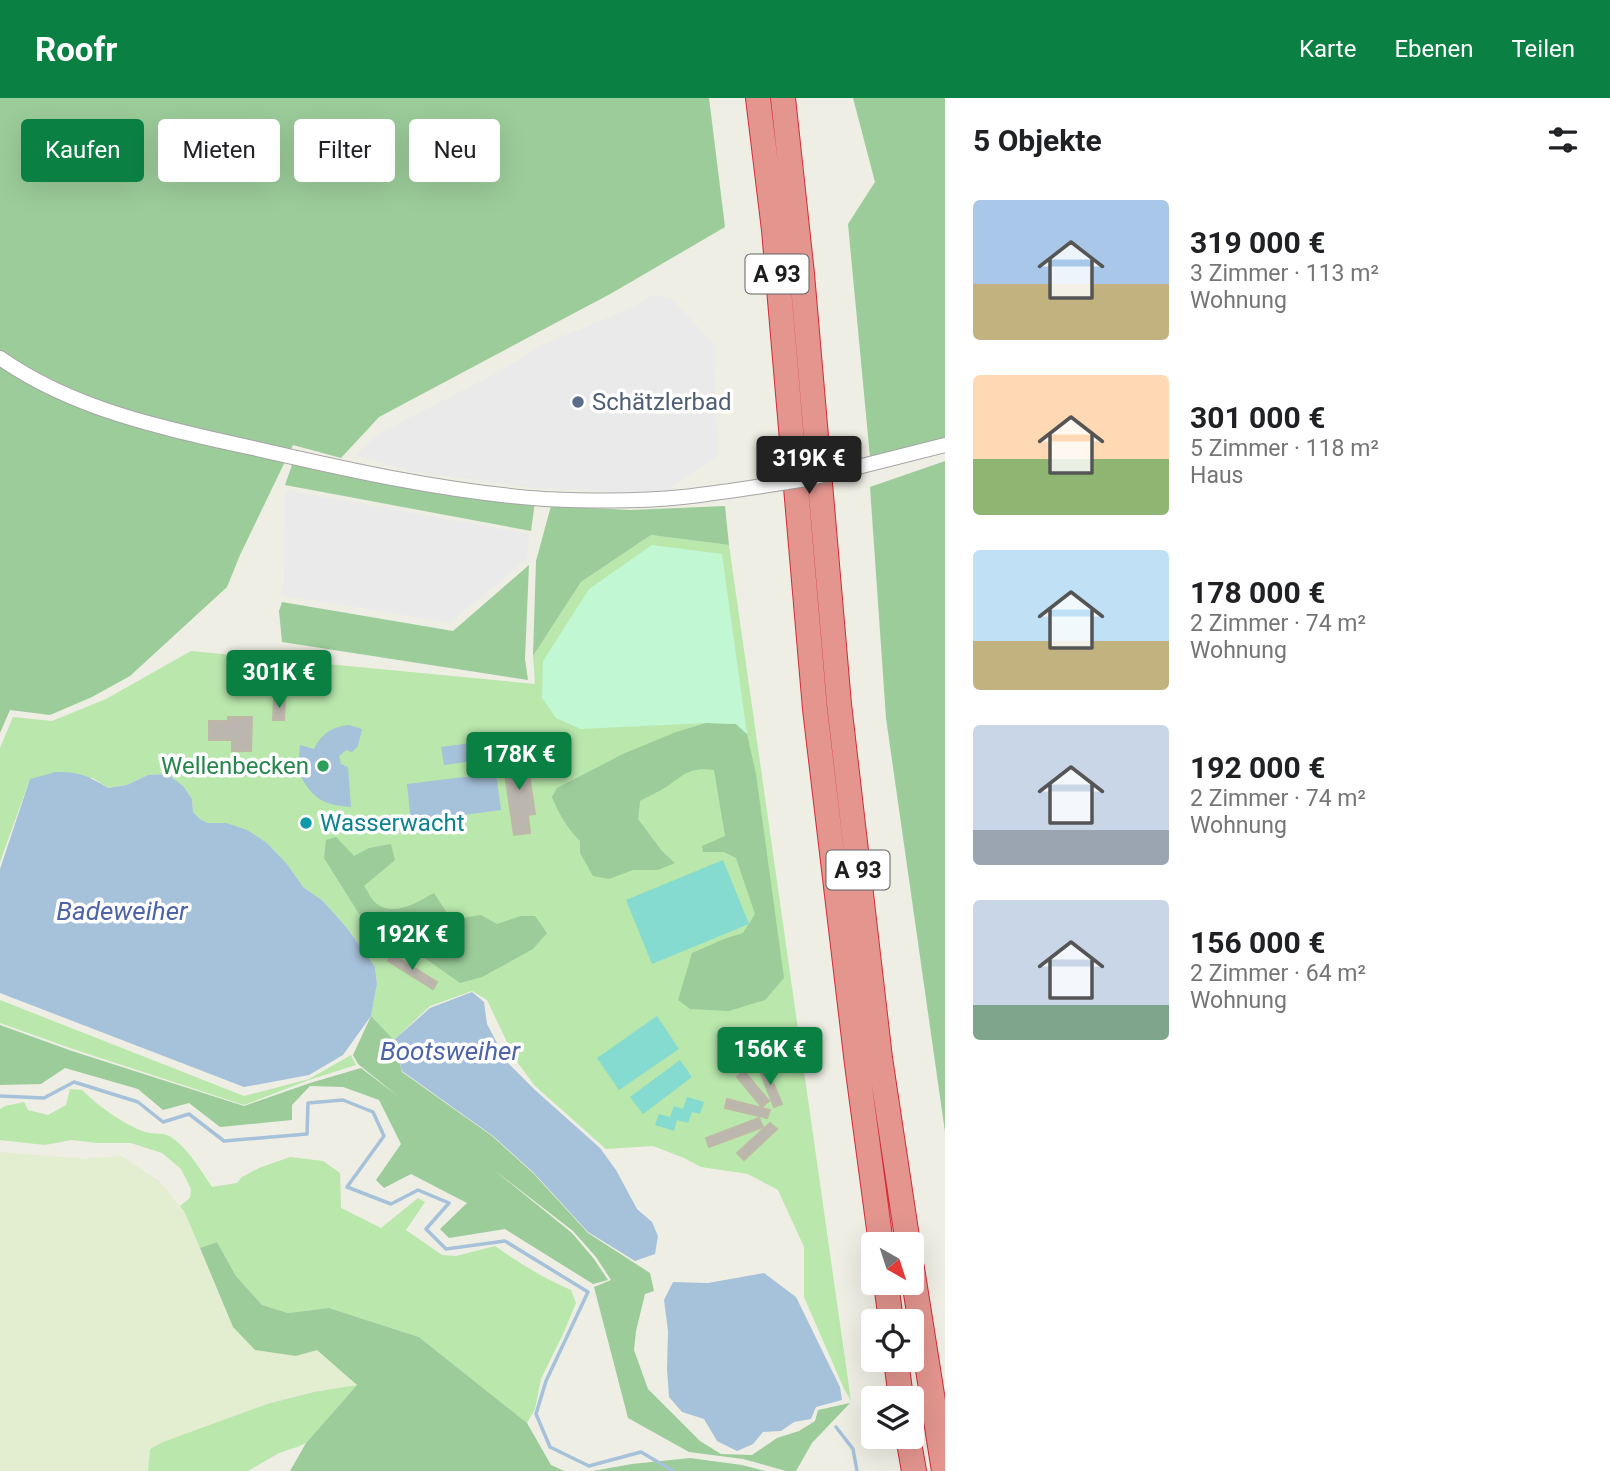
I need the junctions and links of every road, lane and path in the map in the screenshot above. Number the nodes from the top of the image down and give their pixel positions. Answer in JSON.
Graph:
{"nodes":[{"id":1,"x":758,"y":98,"type":"edge"},
{"id":2,"x":783,"y":98,"type":"edge"},
{"id":3,"x":0,"y":358,"type":"edge"},
{"id":4,"x":945,"y":445,"type":"edge"},
{"id":5,"x":879,"y":1232,"type":"edge"},
{"id":6,"x":906,"y":1232,"type":"edge"},
{"id":7,"x":916,"y":1295,"type":"edge"},
{"id":8,"x":910,"y":1449,"type":"edge"},
{"id":9,"x":914,"y":1471,"type":"edge"},
{"id":10,"x":944,"y":1471,"type":"edge"}],
"edges":[{"from":1,"to":5,"type":"highway","number":"A 93"},
{"from":2,"to":6,"type":"highway","number":"A 93"},
{"from":3,"to":4,"type":"street","bridge":true},
{"from":7,"to":10,"type":"highway"},
{"from":8,"to":9,"type":"highway"}]}
